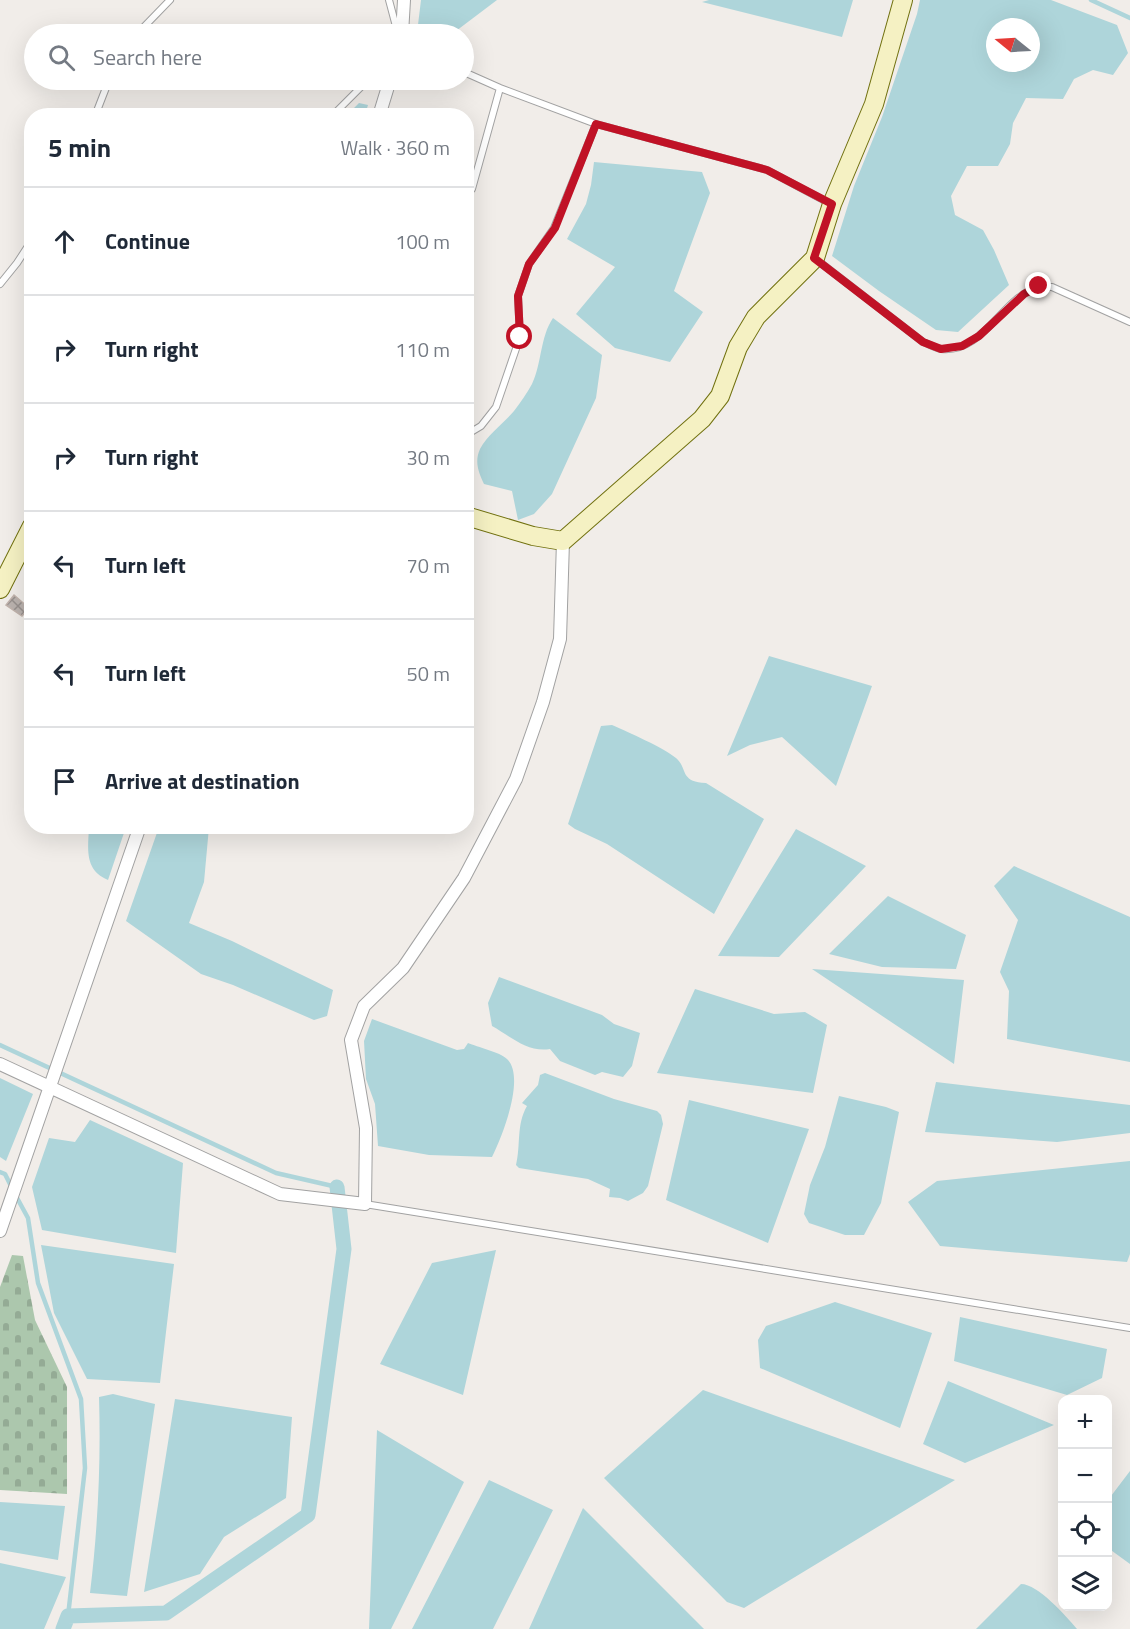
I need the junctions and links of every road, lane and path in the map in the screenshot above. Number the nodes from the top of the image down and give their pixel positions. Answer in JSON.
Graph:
{"nodes":[{"id":1,"x":170,"y":0,"type":"edge"},
{"id":2,"x":388,"y":0,"type":"edge"},
{"id":3,"x":404,"y":0,"type":"edge"},
{"id":4,"x":903,"y":0,"type":"edge"},
{"id":5,"x":146,"y":24,"type":"edge"},
{"id":6,"x":396,"y":24,"type":"edge"},
{"id":7,"x":401,"y":24,"type":"edge"},
{"id":8,"x":474,"y":76,"type":"edge"},
{"id":9,"x":500,"y":88,"type":"junction"},
{"id":10,"x":105,"y":90,"type":"edge"},
{"id":11,"x":358,"y":90,"type":"edge"},
{"id":12,"x":387,"y":90,"type":"edge"},
{"id":13,"x":98,"y":108,"type":"edge"},
{"id":14,"x":340,"y":108,"type":"edge"},
{"id":15,"x":381,"y":108,"type":"edge"},
{"id":16,"x":596,"y":124,"type":"junction"},
{"id":17,"x":474,"y":182,"type":"edge"},
{"id":18,"x":832,"y":204,"type":"junction"},
{"id":19,"x":24,"y":252,"type":"edge"},
{"id":20,"x":814,"y":258,"type":"junction"},
{"id":21,"x":0,"y":284,"type":"edge"},
{"id":22,"x":1130,"y":322,"type":"edge"},
{"id":23,"x":474,"y":430,"type":"edge"},
{"id":24,"x":474,"y":518,"type":"edge"},
{"id":25,"x":563,"y":541,"type":"junction"},
{"id":26,"x":24,"y":542,"type":"edge"},
{"id":27,"x":0,"y":589,"type":"edge"},
{"id":28,"x":137,"y":834,"type":"edge"},
{"id":29,"x":0,"y":1064,"type":"edge"},
{"id":30,"x":51,"y":1087,"type":"junction"},
{"id":31,"x":365,"y":1204,"type":"junction"},
{"id":32,"x":0,"y":1231,"type":"edge"},
{"id":33,"x":1130,"y":1328,"type":"edge"}],
"edges":[{"from":1,"to":5,"type":"lane"},
{"from":2,"to":6,"type":"lane"},
{"from":3,"to":7,"type":"street"},
{"from":4,"to":18,"type":"street"},
{"from":8,"to":9,"type":"lane"},
{"from":9,"to":16,"type":"lane"},
{"from":9,"to":17,"type":"lane"},
{"from":10,"to":13,"type":"lane"},
{"from":11,"to":14,"type":"lane"},
{"from":12,"to":15,"type":"street"},
{"from":16,"to":18,"type":"lane"},
{"from":16,"to":23,"type":"lane"},
{"from":18,"to":20,"type":"street"},
{"from":19,"to":21,"type":"lane"},
{"from":20,"to":22,"type":"lane"},
{"from":20,"to":25,"type":"street"},
{"from":24,"to":25,"type":"street"},
{"from":25,"to":31,"type":"street"},
{"from":26,"to":27,"type":"street"},
{"from":28,"to":30,"type":"street"},
{"from":29,"to":30,"type":"street"},
{"from":30,"to":31,"type":"street"},
{"from":30,"to":32,"type":"street"},
{"from":31,"to":33,"type":"lane"}]}
